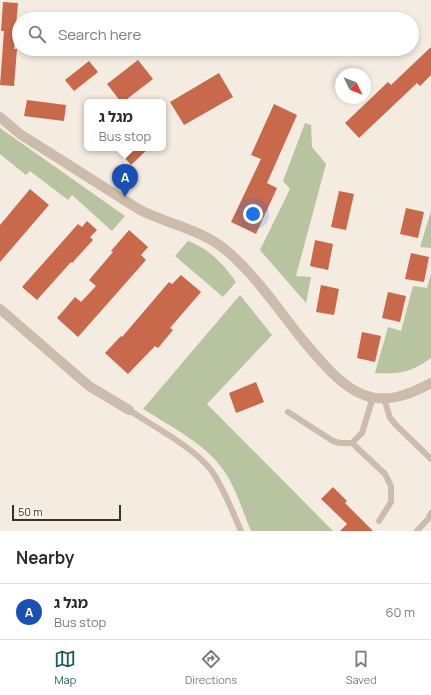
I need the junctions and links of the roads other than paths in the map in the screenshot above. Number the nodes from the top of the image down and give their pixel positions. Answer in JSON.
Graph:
{"nodes":[{"id":1,"x":0,"y":117,"type":"edge"},
{"id":2,"x":0,"y":309,"type":"edge"},
{"id":3,"x":431,"y":383,"type":"edge"},
{"id":4,"x":373,"y":397,"type":"junction"},
{"id":5,"x":384,"y":398,"type":"junction"},
{"id":6,"x":129,"y":410,"type":"joint"},
{"id":7,"x":288,"y":412,"type":"dead end"},
{"id":8,"x":352,"y":443,"type":"junction"},
{"id":9,"x":431,"y":459,"type":"edge"},
{"id":10,"x":431,"y":513,"type":"edge"},
{"id":11,"x":379,"y":521,"type":"dead end"},
{"id":12,"x":241,"y":531,"type":"edge"},
{"id":13,"x":417,"y":531,"type":"edge"}],
"edges":[{"from":1,"to":4,"type":"street"},
{"from":2,"to":6,"type":"street"},
{"from":3,"to":5,"type":"street"},
{"from":4,"to":5,"type":"street"},
{"from":4,"to":8,"type":"lane"},
{"from":5,"to":9,"type":"lane"},
{"from":6,"to":12,"type":"lane"},
{"from":7,"to":8,"type":"lane"},
{"from":8,"to":11,"type":"lane"},
{"from":10,"to":13,"type":"lane"}]}
